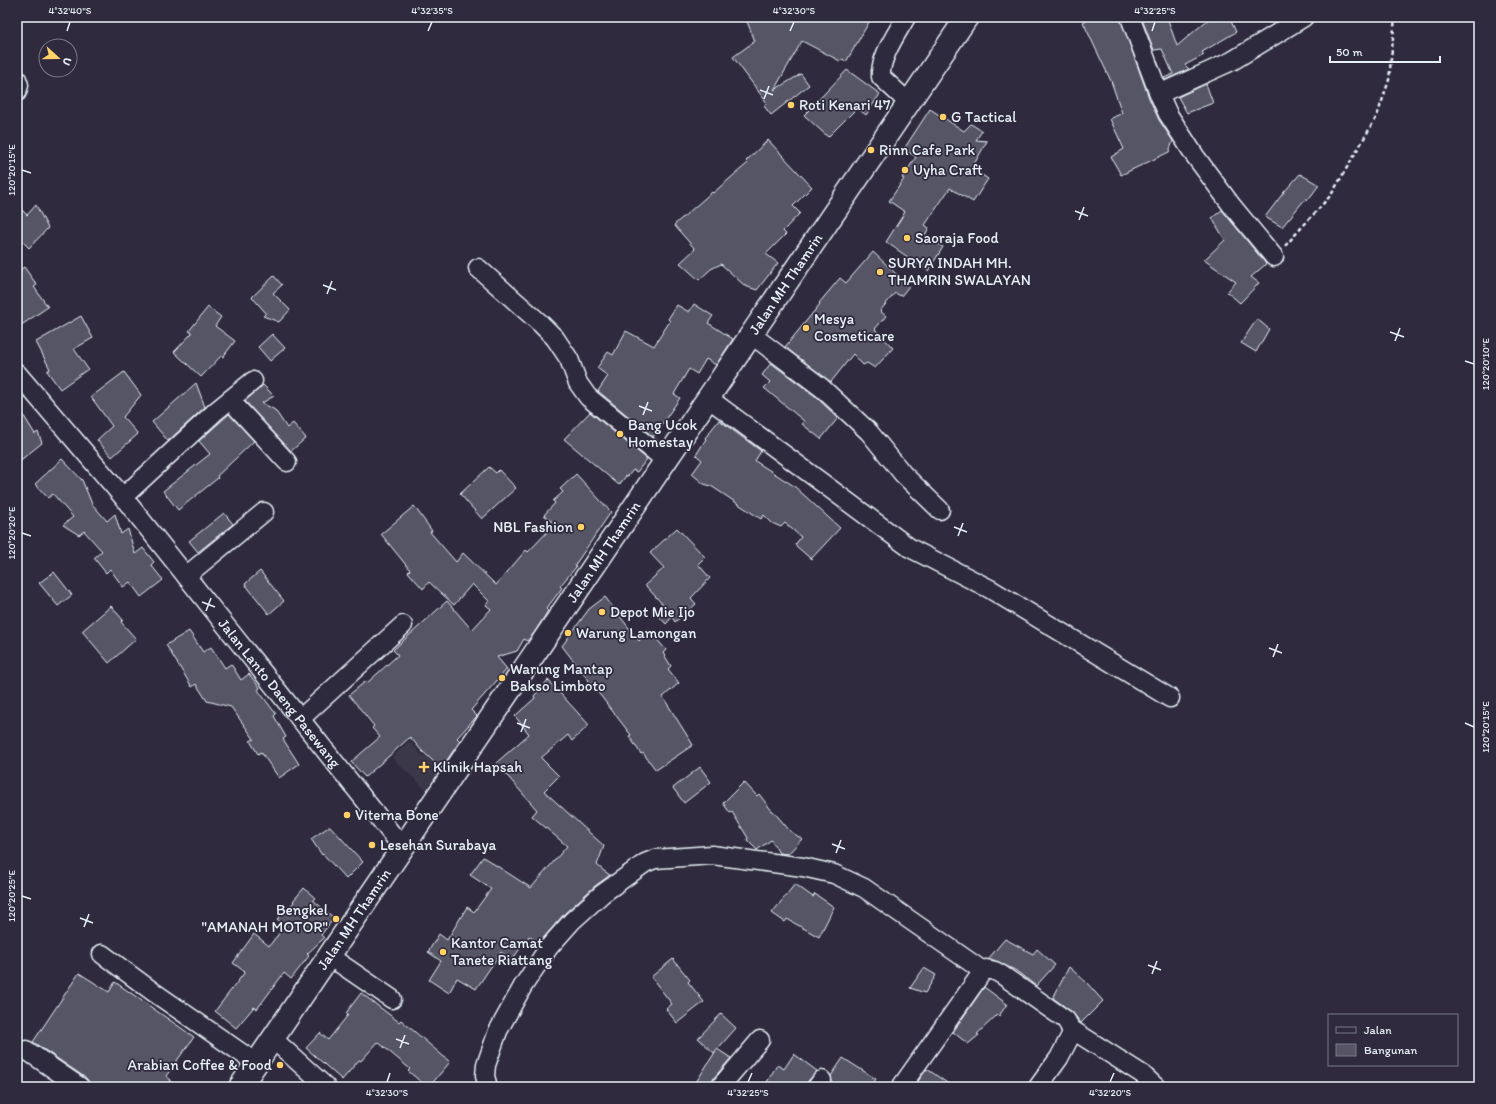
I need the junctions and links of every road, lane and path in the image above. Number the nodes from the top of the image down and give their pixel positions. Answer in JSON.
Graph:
{"nodes":[{"id":1,"x":906,"y":17,"type":"edge"},
{"id":2,"x":967,"y":17,"type":"edge"},
{"id":3,"x":1130,"y":17,"type":"edge"},
{"id":4,"x":1304,"y":17,"type":"edge"},
{"id":5,"x":1396,"y":17,"type":"edge"},
{"id":6,"x":17,"y":79,"type":"edge"},
{"id":7,"x":17,"y":92,"type":"edge"},
{"id":8,"x":1159,"y":94,"type":"junction"},
{"id":9,"x":909,"y":103,"type":"junction"},
{"id":10,"x":1274,"y":258,"type":"joint"},
{"id":11,"x":478,"y":268,"type":"dead end"},
{"id":12,"x":752,"y":335,"type":"junction"},
{"id":13,"x":17,"y":373,"type":"edge"},
{"id":14,"x":252,"y":381,"type":"dead end"},
{"id":15,"x":708,"y":398,"type":"junction"},
{"id":16,"x":230,"y":400,"type":"junction"},
{"id":17,"x":665,"y":460,"type":"junction"},
{"id":18,"x":287,"y":462,"type":"dead end"},
{"id":19,"x":123,"y":497,"type":"junction"},
{"id":20,"x":940,"y":510,"type":"dead end"},
{"id":21,"x":264,"y":512,"type":"dead end"},
{"id":22,"x":186,"y":576,"type":"junction"},
{"id":23,"x":403,"y":625,"type":"dead end"},
{"id":24,"x":1170,"y":698,"type":"dead end"},
{"id":25,"x":300,"y":719,"type":"junction"},
{"id":26,"x":403,"y":848,"type":"junction"},
{"id":27,"x":102,"y":954,"type":"dead end"},
{"id":28,"x":329,"y":956,"type":"junction"},
{"id":29,"x":983,"y":971,"type":"junction"},
{"id":30,"x":392,"y":999,"type":"dead end"},
{"id":31,"x":1071,"y":1029,"type":"junction"},
{"id":32,"x":273,"y":1039,"type":"junction"},
{"id":33,"x":760,"y":1040,"type":"dead end"},
{"id":34,"x":26,"y":1050,"type":"dead end"},
{"id":35,"x":256,"y":1063,"type":"junction"},
{"id":36,"x":80,"y":1087,"type":"edge"},
{"id":37,"x":240,"y":1087,"type":"edge"},
{"id":38,"x":326,"y":1087,"type":"edge"},
{"id":39,"x":488,"y":1087,"type":"edge"},
{"id":40,"x":720,"y":1087,"type":"edge"},
{"id":41,"x":901,"y":1087,"type":"edge"},
{"id":42,"x":1038,"y":1087,"type":"edge"},
{"id":43,"x":1156,"y":1087,"type":"edge"}],
"edges":[{"from":1,"to":9,"type":"street"},
{"from":2,"to":9,"type":"main road","name":"Jalan MH Thamrin"},
{"from":3,"to":8,"type":"street"},
{"from":4,"to":8,"type":"street"},
{"from":5,"to":10,"type":"path"},
{"from":6,"to":7,"type":"street"},
{"from":8,"to":10,"type":"street"},
{"from":9,"to":12,"type":"main road","name":"Jalan MH Thamrin"},
{"from":11,"to":17,"type":"street"},
{"from":12,"to":15,"type":"main road","name":"Jalan MH Thamrin"},
{"from":12,"to":20,"type":"street"},
{"from":13,"to":19,"type":"street","name":"Jalan Lanto Daeng Pasewang"},
{"from":14,"to":16,"type":"street"},
{"from":15,"to":17,"type":"main road","name":"Jalan MH Thamrin"},
{"from":15,"to":24,"type":"street"},
{"from":16,"to":18,"type":"street"},
{"from":16,"to":19,"type":"street"},
{"from":17,"to":26,"type":"main road","name":"Jalan MH Thamrin"},
{"from":19,"to":22,"type":"street","name":"Jalan Lanto Daeng Pasewang"},
{"from":21,"to":22,"type":"street"},
{"from":22,"to":25,"type":"street","name":"Jalan Lanto Daeng Pasewang"},
{"from":23,"to":25,"type":"street"},
{"from":25,"to":26,"type":"street","name":"Jalan Lanto Daeng Pasewang"},
{"from":26,"to":28,"type":"main road","name":"Jalan MH Thamrin"},
{"from":27,"to":35,"type":"street"},
{"from":28,"to":30,"type":"street"},
{"from":28,"to":32,"type":"main road","name":"Jalan MH Thamrin"},
{"from":29,"to":31,"type":"street"},
{"from":29,"to":39,"type":"street"},
{"from":29,"to":41,"type":"street"},
{"from":31,"to":42,"type":"street"},
{"from":31,"to":43,"type":"street"},
{"from":32,"to":35,"type":"main road","name":"Jalan MH Thamrin"},
{"from":32,"to":38,"type":"street"},
{"from":33,"to":40,"type":"street"},
{"from":34,"to":36,"type":"street"},
{"from":35,"to":37,"type":"main road","name":"Jalan MH Thamrin"}]}
